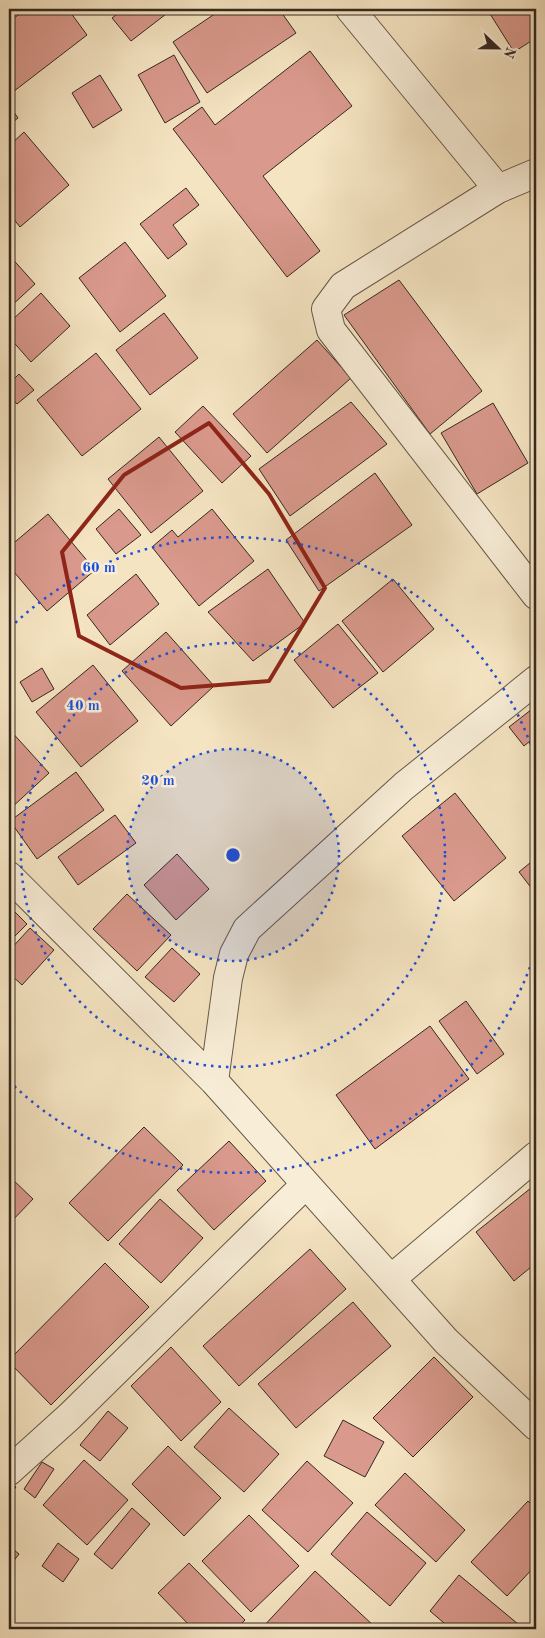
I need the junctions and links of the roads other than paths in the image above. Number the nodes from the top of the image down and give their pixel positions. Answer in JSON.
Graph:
{"nodes":[{"id":1,"x":350,"y":9,"type":"edge"},
{"id":2,"x":536,"y":173,"type":"edge"},
{"id":3,"x":498,"y":189,"type":"junction"},
{"id":4,"x":536,"y":595,"type":"edge"},
{"id":5,"x":536,"y":680,"type":"edge"},
{"id":6,"x":9,"y":876,"type":"edge"},
{"id":7,"x":214,"y":1081,"type":"junction"},
{"id":8,"x":536,"y":1156,"type":"edge"},
{"id":9,"x":306,"y":1184,"type":"junction"},
{"id":10,"x":391,"y":1279,"type":"junction"},
{"id":11,"x":536,"y":1426,"type":"edge"},
{"id":12,"x":9,"y":1471,"type":"edge"}],
"edges":[{"from":1,"to":3,"type":"street"},
{"from":2,"to":3,"type":"street"},
{"from":3,"to":4,"type":"street"},
{"from":5,"to":7,"type":"street"},
{"from":6,"to":7,"type":"street"},
{"from":7,"to":9,"type":"street"},
{"from":8,"to":10,"type":"street"},
{"from":9,"to":10,"type":"street"},
{"from":9,"to":12,"type":"street"},
{"from":10,"to":11,"type":"street"}]}
